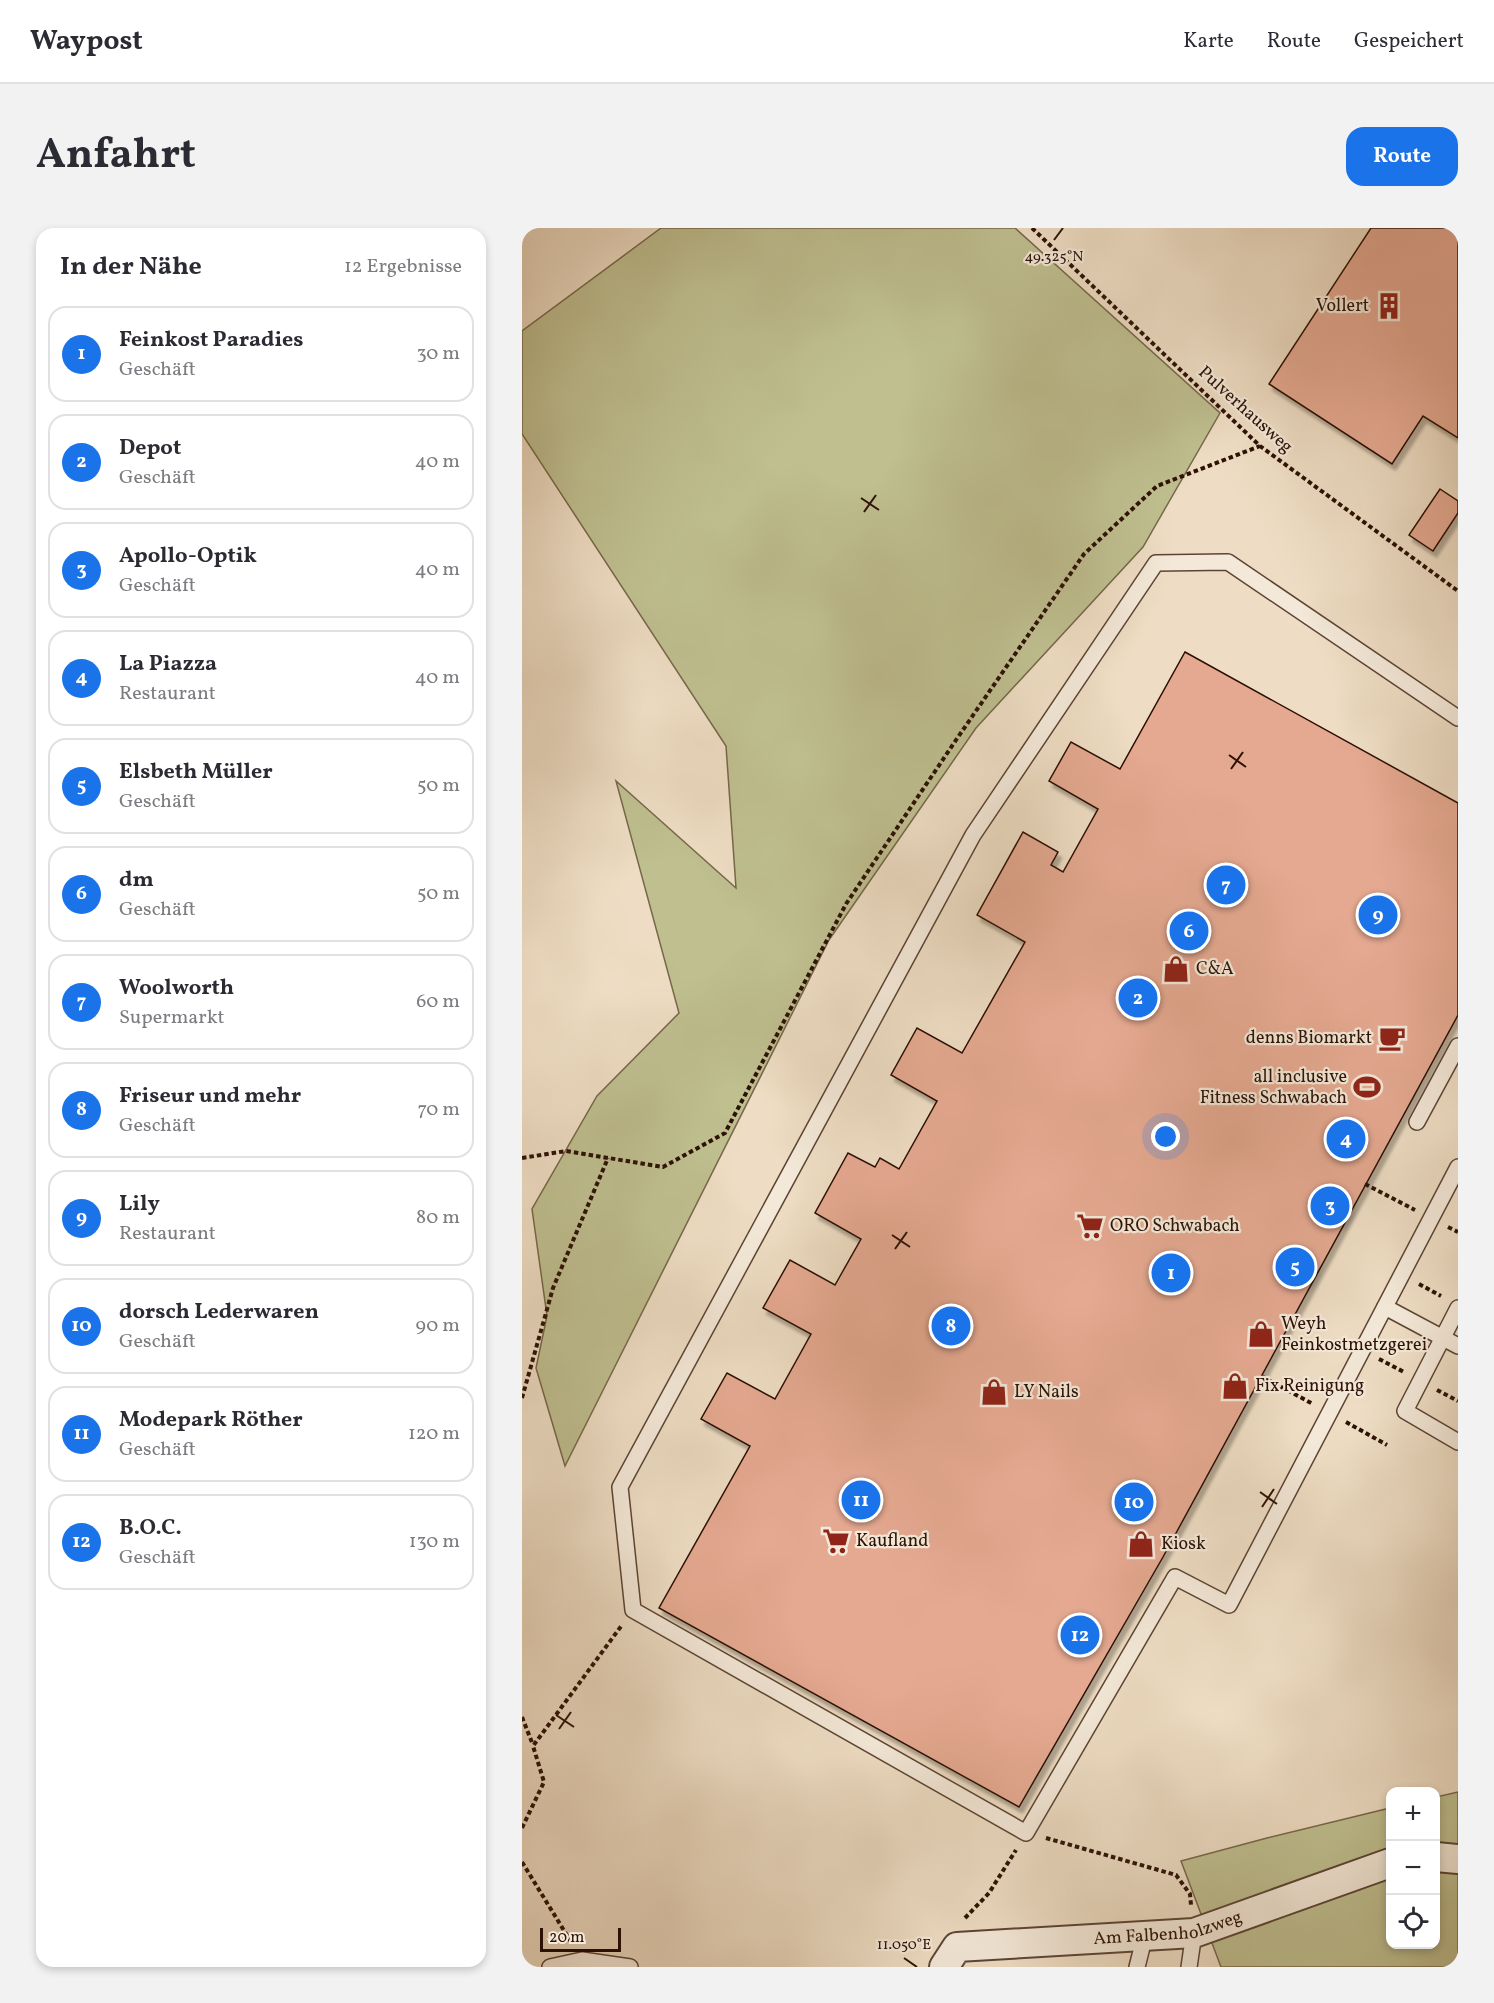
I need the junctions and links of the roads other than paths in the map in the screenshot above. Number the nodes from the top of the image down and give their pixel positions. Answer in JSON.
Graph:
{"nodes":[{"id":1,"x":1458,"y":718,"type":"edge"},
{"id":2,"x":1458,"y":1046,"type":"edge"},
{"id":3,"x":1417,"y":1122,"type":"dead end"},
{"id":4,"x":1458,"y":1167,"type":"edge"},
{"id":5,"x":1453,"y":1304,"type":"edge"},
{"id":6,"x":1385,"y":1307,"type":"junction"},
{"id":7,"x":1443,"y":1338,"type":"junction"},
{"id":8,"x":1458,"y":1346,"type":"edge"},
{"id":9,"x":1458,"y":1442,"type":"edge"},
{"id":10,"x":1440,"y":1857,"type":"edge"},
{"id":11,"x":1458,"y":1859,"type":"edge"},
{"id":12,"x":1386,"y":1864,"type":"edge"},
{"id":13,"x":1194,"y":1933,"type":"junction"},
{"id":14,"x":1145,"y":1935,"type":"junction"},
{"id":15,"x":951,"y":1957,"type":"edge"},
{"id":16,"x":550,"y":1967,"type":"edge"},
{"id":17,"x":630,"y":1967,"type":"edge"},
{"id":18,"x":1137,"y":1967,"type":"edge"},
{"id":19,"x":1190,"y":1967,"type":"edge"}],
"edges":[{"from":1,"to":6,"type":"lane"},
{"from":2,"to":3,"type":"lane"},
{"from":4,"to":6,"type":"lane"},
{"from":5,"to":7,"type":"lane"},
{"from":6,"to":7,"type":"lane"},
{"from":7,"to":8,"type":"lane"},
{"from":7,"to":9,"type":"lane"},
{"from":10,"to":11,"type":"street"},
{"from":12,"to":13,"type":"street","name":"Am Falbenholzweg"},
{"from":13,"to":14,"type":"street","name":"Am Falbenholzweg"},
{"from":13,"to":19,"type":"lane"},
{"from":14,"to":15,"type":"street","name":"Am Falbenholzweg"},
{"from":14,"to":18,"type":"lane"},
{"from":16,"to":17,"type":"lane"}]}
